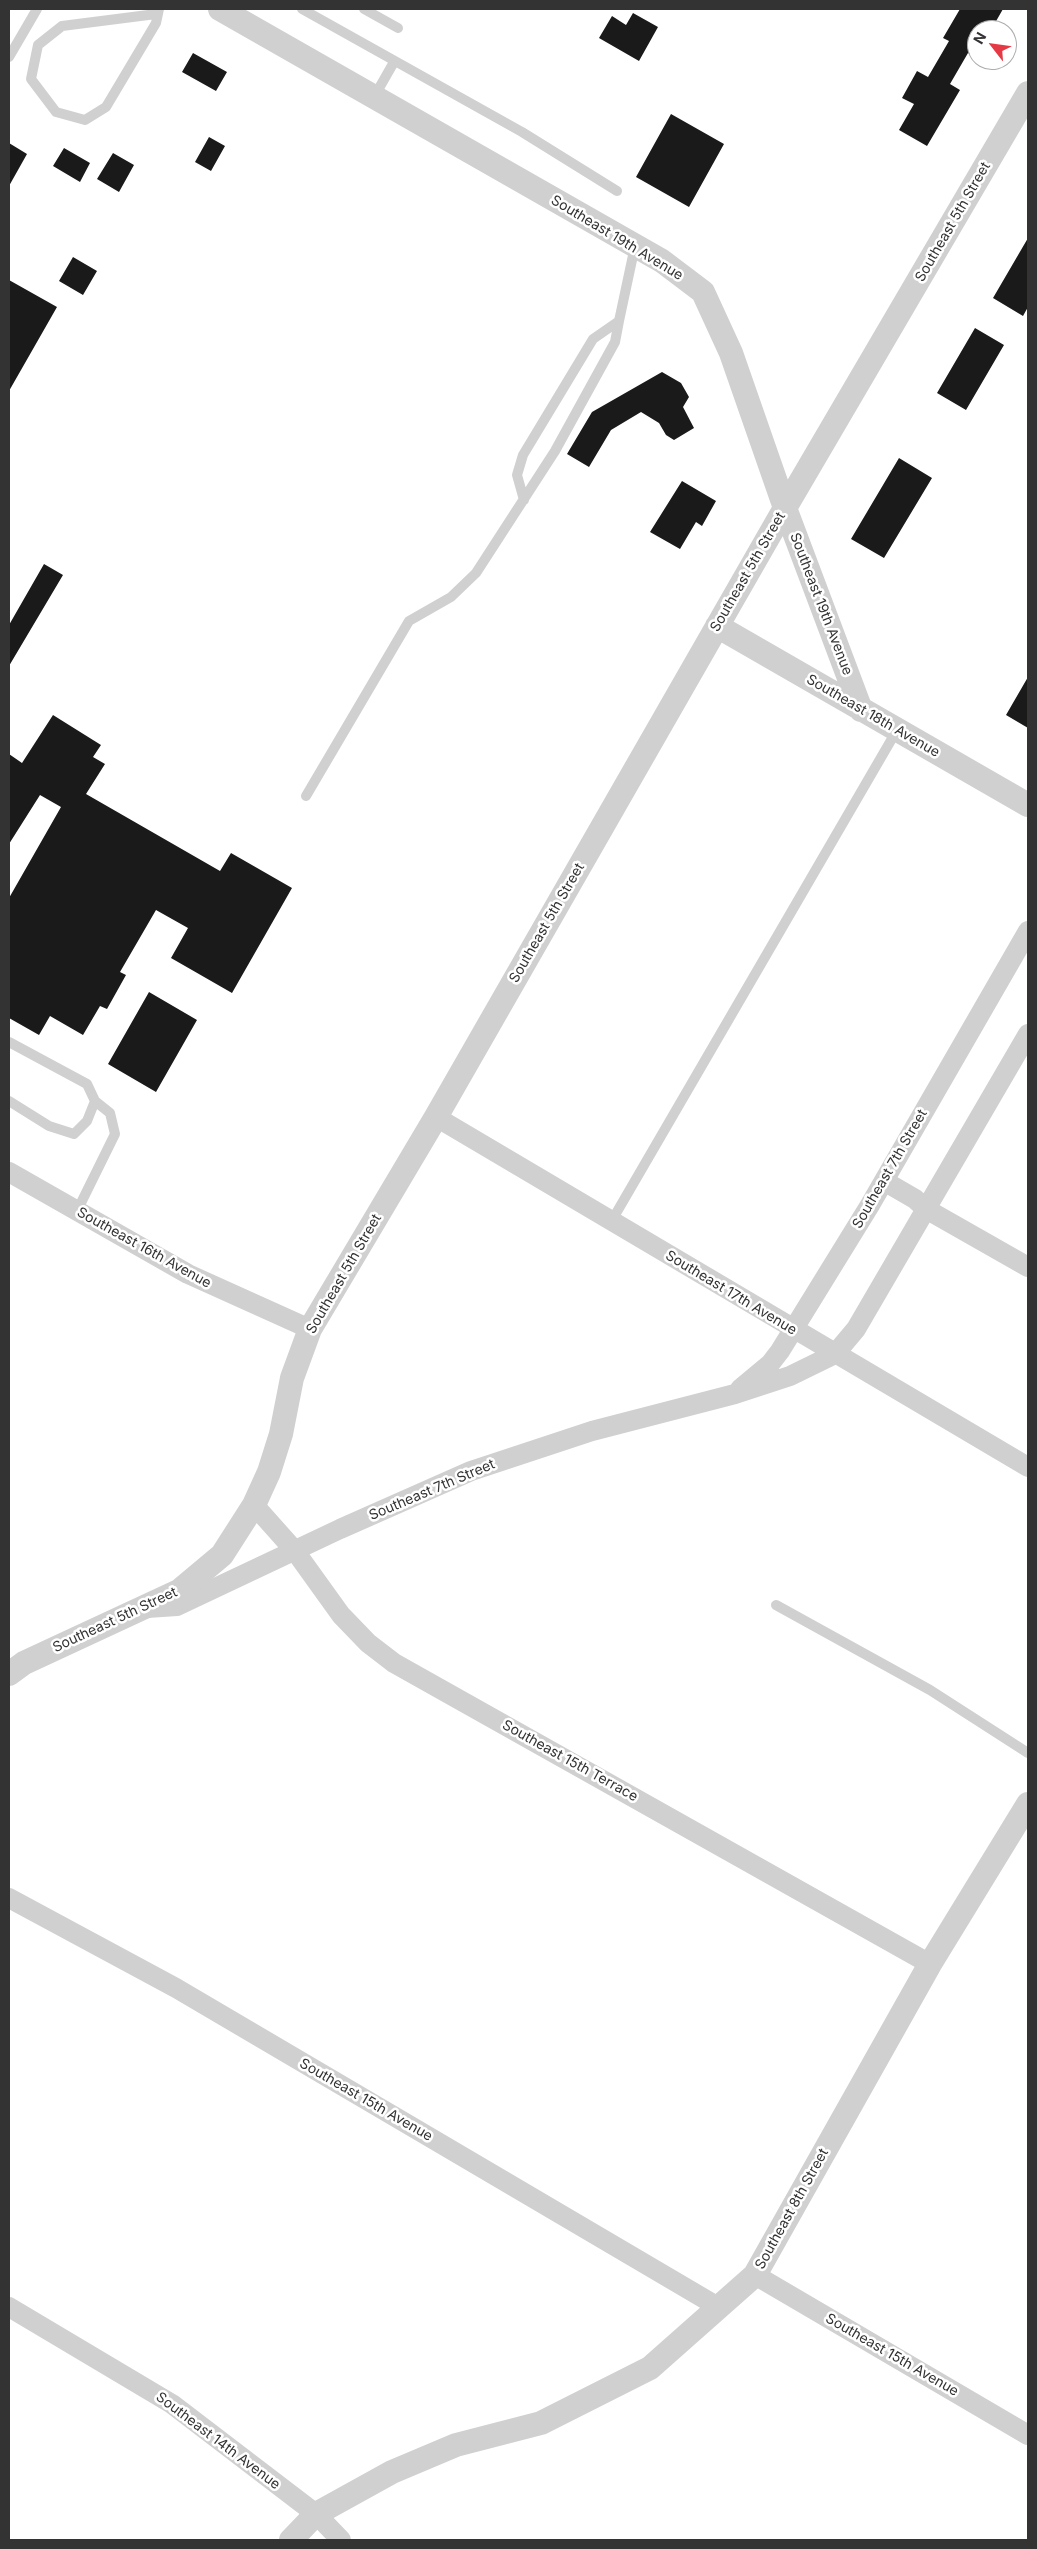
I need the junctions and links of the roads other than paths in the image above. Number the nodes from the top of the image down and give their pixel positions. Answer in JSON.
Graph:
{"nodes":[{"id":1,"x":37,"y":9,"type":"edge"},
{"id":2,"x":220,"y":9,"type":"edge"},
{"id":3,"x":304,"y":9,"type":"edge"},
{"id":4,"x":364,"y":9,"type":"edge"},
{"id":5,"x":158,"y":11,"type":"edge"},
{"id":6,"x":398,"y":28,"type":"dead end"},
{"id":7,"x":9,"y":57,"type":"edge"},
{"id":8,"x":394,"y":62,"type":"junction"},
{"id":9,"x":1028,"y":93,"type":"edge"},
{"id":10,"x":374,"y":97,"type":"junction"},
{"id":11,"x":617,"y":191,"type":"dead end"},
{"id":12,"x":635,"y":246,"type":"junction"},
{"id":13,"x":619,"y":321,"type":"junction"},
{"id":14,"x":524,"y":500,"type":"junction"},
{"id":15,"x":785,"y":508,"type":"junction"},
{"id":16,"x":717,"y":626,"type":"junction"},
{"id":17,"x":862,"y":710,"type":"junction"},
{"id":18,"x":897,"y":730,"type":"junction"},
{"id":19,"x":306,"y":796,"type":"dead end"},
{"id":20,"x":1028,"y":806,"type":"edge"},
{"id":21,"x":1028,"y":931,"type":"edge"},
{"id":22,"x":1028,"y":1034,"type":"edge"},
{"id":23,"x":9,"y":1042,"type":"edge"},
{"id":24,"x":9,"y":1101,"type":"edge"},
{"id":25,"x":94,"y":1101,"type":"junction"},
{"id":26,"x":436,"y":1117,"type":"junction"},
{"id":27,"x":9,"y":1172,"type":"edge"},
{"id":28,"x":884,"y":1181,"type":"junction"},
{"id":29,"x":926,"y":1209,"type":"junction"},
{"id":30,"x":76,"y":1211,"type":"junction"},
{"id":31,"x":611,"y":1222,"type":"junction"},
{"id":32,"x":1028,"y":1266,"type":"edge"},
{"id":33,"x":310,"y":1329,"type":"junction"},
{"id":34,"x":794,"y":1330,"type":"junction"},
{"id":35,"x":835,"y":1354,"type":"junction"},
{"id":36,"x":735,"y":1394,"type":"junction"},
{"id":37,"x":1028,"y":1466,"type":"edge"},
{"id":38,"x":254,"y":1505,"type":"junction"},
{"id":39,"x":295,"y":1550,"type":"junction"},
{"id":40,"x":776,"y":1605,"type":"dead end"},
{"id":41,"x":140,"y":1609,"type":"junction"},
{"id":42,"x":9,"y":1674,"type":"edge"},
{"id":43,"x":1028,"y":1753,"type":"edge"},
{"id":44,"x":1028,"y":1804,"type":"edge"},
{"id":45,"x":9,"y":1898,"type":"edge"},
{"id":46,"x":930,"y":1964,"type":"junction"},
{"id":47,"x":755,"y":2275,"type":"junction"},
{"id":48,"x":9,"y":2307,"type":"edge"},
{"id":49,"x":720,"y":2308,"type":"junction"},
{"id":50,"x":1028,"y":2435,"type":"edge"},
{"id":51,"x":316,"y":2514,"type":"junction"},
{"id":52,"x":291,"y":2540,"type":"edge"},
{"id":53,"x":341,"y":2540,"type":"edge"}],
"edges":[{"from":1,"to":7,"type":"lane"},
{"from":2,"to":10,"type":"street","name":"Southeast 19th Avenue"},
{"from":3,"to":8,"type":"lane"},
{"from":4,"to":6,"type":"lane"},
{"from":5,"to":5,"type":"lane"},
{"from":8,"to":10,"type":"lane"},
{"from":8,"to":11,"type":"lane"},
{"from":9,"to":15,"type":"street","name":"Southeast 5th Street"},
{"from":10,"to":12,"type":"street","name":"Southeast 19th Avenue"},
{"from":12,"to":13,"type":"lane"},
{"from":12,"to":15,"type":"street","name":"Southeast 19th Avenue"},
{"from":13,"to":14,"type":"lane"},
{"from":13,"to":14,"type":"lane"},
{"from":14,"to":19,"type":"lane"},
{"from":15,"to":16,"type":"street","name":"Southeast 5th Street"},
{"from":15,"to":17,"type":"street","name":"Southeast 19th Avenue"},
{"from":16,"to":17,"type":"street","name":"Southeast 18th Avenue"},
{"from":16,"to":26,"type":"street","name":"Southeast 5th Street"},
{"from":17,"to":18,"type":"street","name":"Southeast 18th Avenue"},
{"from":18,"to":20,"type":"street","name":"Southeast 18th Avenue"},
{"from":18,"to":31,"type":"lane"},
{"from":21,"to":28,"type":"street","name":"Southeast 7th Street"},
{"from":22,"to":29,"type":"street","name":"Southeast 7th Street"},
{"from":23,"to":25,"type":"lane"},
{"from":24,"to":25,"type":"lane"},
{"from":25,"to":30,"type":"lane"},
{"from":26,"to":31,"type":"street","name":"Southeast 17th Avenue"},
{"from":26,"to":33,"type":"street","name":"Southeast 5th Street"},
{"from":27,"to":30,"type":"street","name":"Southeast 16th Avenue"},
{"from":28,"to":29,"type":"street"},
{"from":28,"to":34,"type":"street","name":"Southeast 7th Street"},
{"from":29,"to":32,"type":"street"},
{"from":29,"to":35,"type":"street","name":"Southeast 7th Street"},
{"from":30,"to":33,"type":"street","name":"Southeast 16th Avenue"},
{"from":31,"to":34,"type":"street","name":"Southeast 17th Avenue"},
{"from":33,"to":38,"type":"street","name":"Southeast 5th Street"},
{"from":34,"to":35,"type":"street","name":"Southeast 17th Avenue"},
{"from":34,"to":36,"type":"street","name":"Southeast 7th Street"},
{"from":35,"to":36,"type":"street","name":"Southeast 7th Street"},
{"from":35,"to":37,"type":"street","name":"Southeast 17th Avenue"},
{"from":36,"to":39,"type":"street","name":"Southeast 7th Street"},
{"from":38,"to":39,"type":"street","name":"Southeast 15th Terrace"},
{"from":38,"to":41,"type":"street","name":"Southeast 5th Street"},
{"from":39,"to":41,"type":"street","name":"Southeast 7th Street"},
{"from":39,"to":46,"type":"street","name":"Southeast 15th Terrace"},
{"from":40,"to":43,"type":"lane"},
{"from":41,"to":42,"type":"street","name":"Southeast 5th Street"},
{"from":44,"to":46,"type":"street","name":"Southeast 8th Street"},
{"from":45,"to":49,"type":"street","name":"Southeast 15th Avenue"},
{"from":46,"to":47,"type":"street","name":"Southeast 8th Street"},
{"from":47,"to":49,"type":"street","name":"Southeast 8th Street"},
{"from":47,"to":50,"type":"street","name":"Southeast 15th Avenue"},
{"from":48,"to":51,"type":"street","name":"Southeast 14th Avenue"},
{"from":49,"to":51,"type":"street","name":"Southeast 8th Street"},
{"from":51,"to":52,"type":"street","name":"Southeast 8th Street"},
{"from":51,"to":53,"type":"street","name":"Southeast 14th Avenue"}]}
